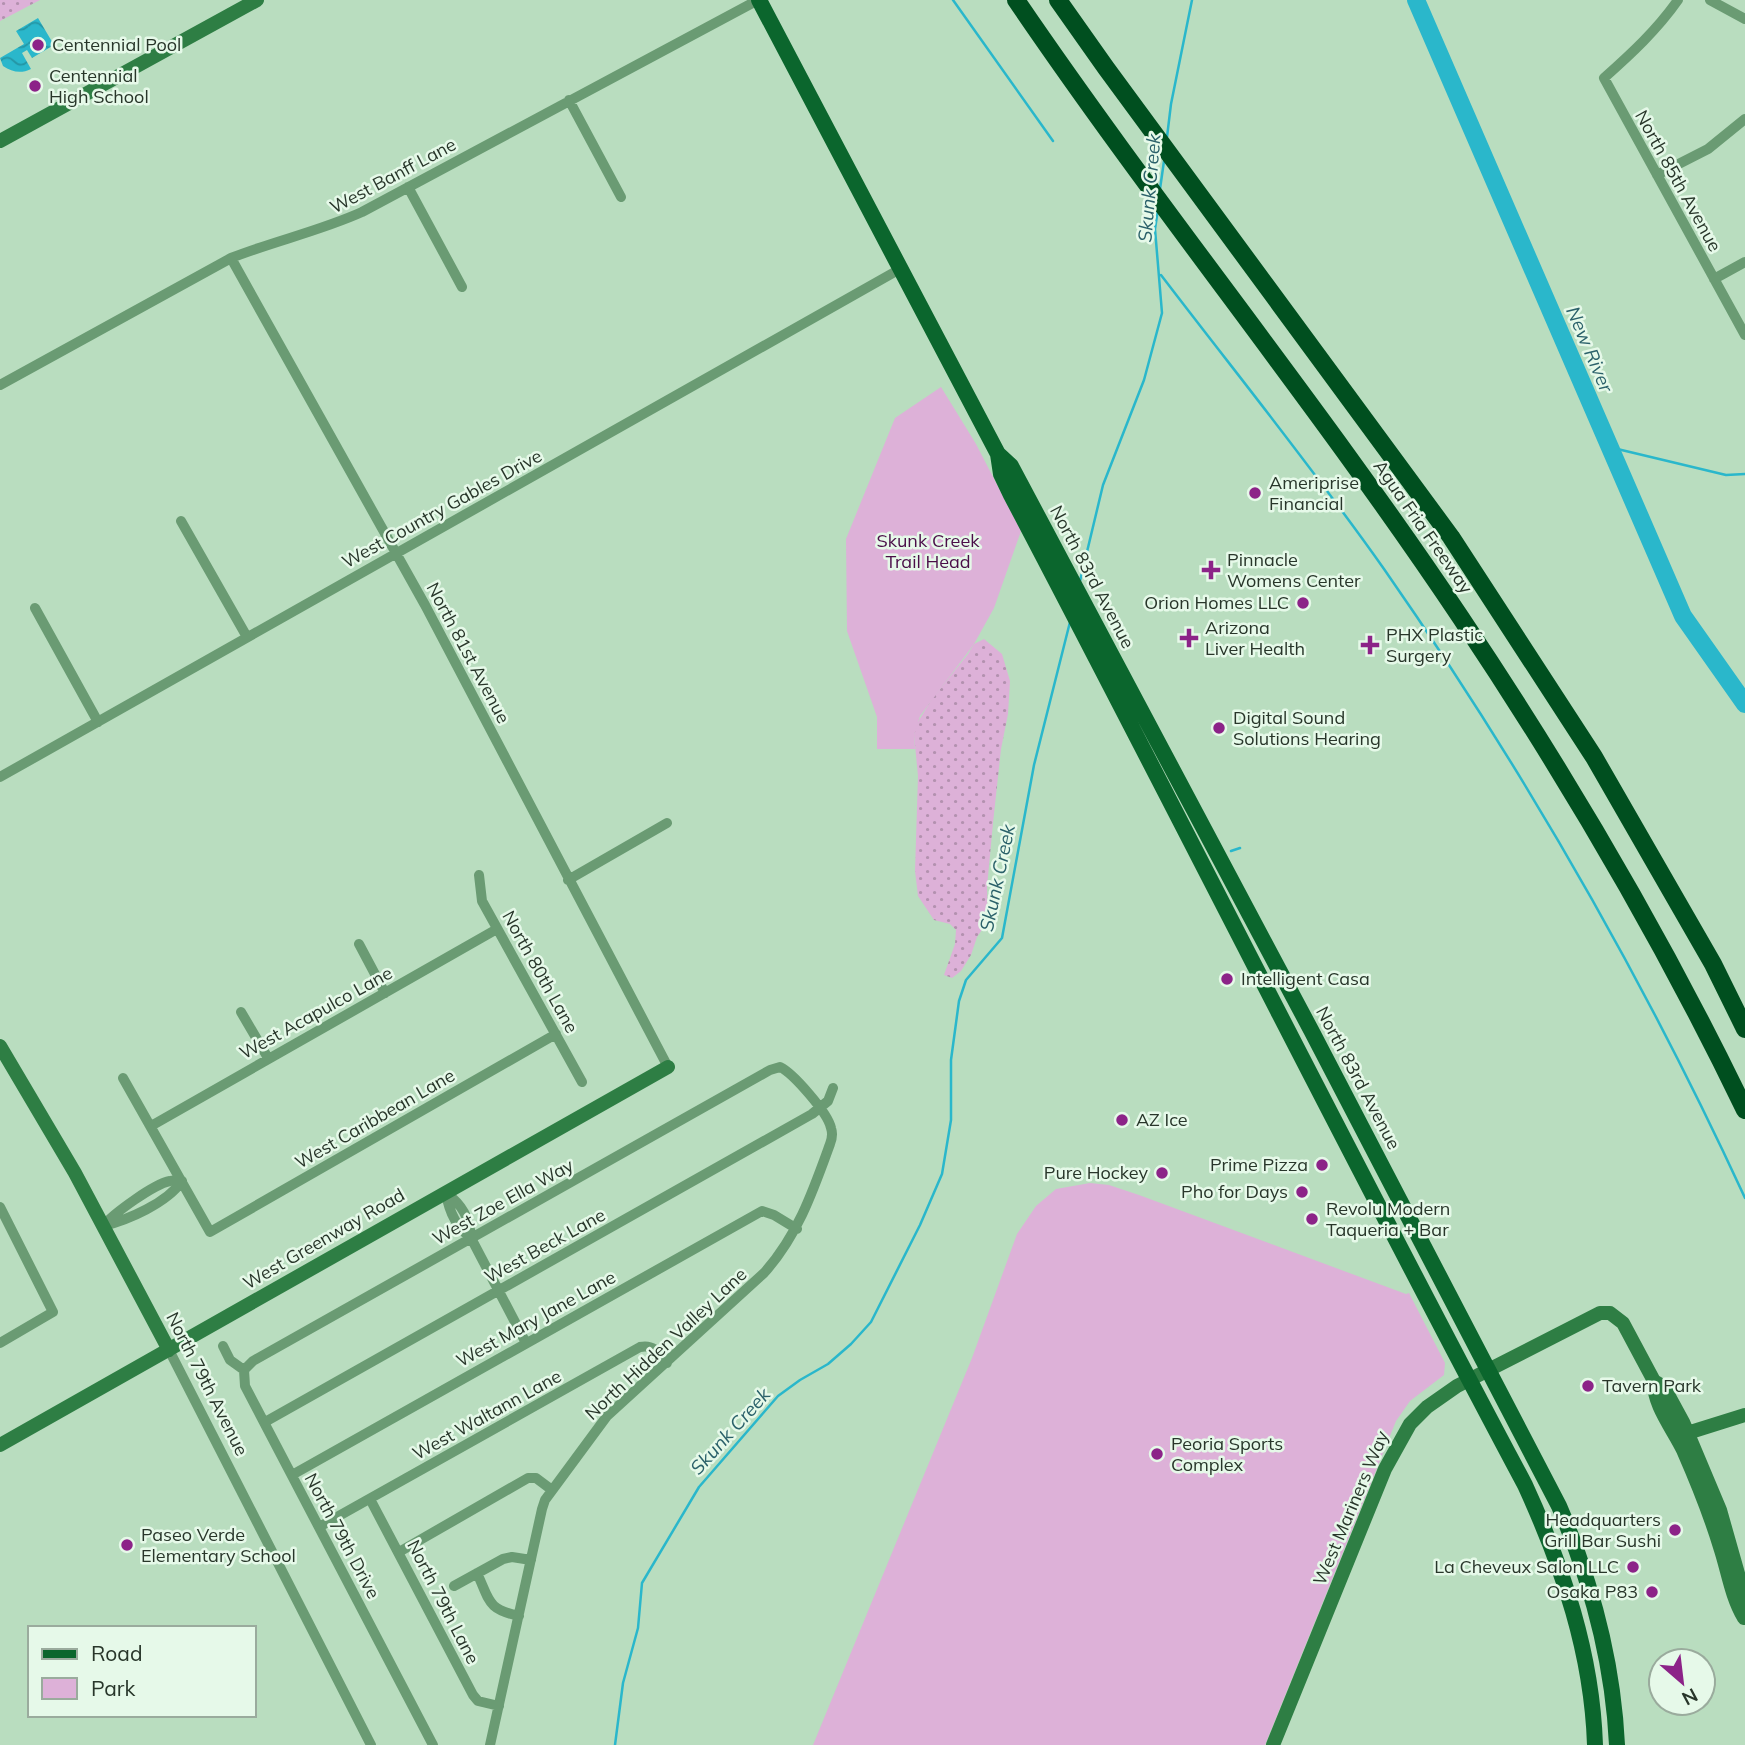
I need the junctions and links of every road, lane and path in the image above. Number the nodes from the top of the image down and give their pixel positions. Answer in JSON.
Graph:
{"nodes":[{"id":1,"x":257,"y":0,"type":"edge"},
{"id":2,"x":759,"y":0,"type":"edge"},
{"id":3,"x":1016,"y":0,"type":"edge"},
{"id":4,"x":1058,"y":0,"type":"edge"},
{"id":5,"x":1678,"y":0,"type":"edge"},
{"id":6,"x":1710,"y":0,"type":"edge"},
{"id":7,"x":1745,"y":19,"type":"edge"},
{"id":8,"x":569,"y":100,"type":"junction"},
{"id":9,"x":1745,"y":119,"type":"edge"},
{"id":10,"x":0,"y":141,"type":"edge"},
{"id":11,"x":1657,"y":175,"type":"junction"},
{"id":12,"x":408,"y":187,"type":"junction"},
{"id":13,"x":621,"y":197,"type":"dead end"},
{"id":14,"x":231,"y":258,"type":"junction"},
{"id":15,"x":1745,"y":262,"type":"edge"},
{"id":16,"x":900,"y":269,"type":"junction"},
{"id":17,"x":1714,"y":279,"type":"junction"},
{"id":18,"x":462,"y":287,"type":"dead end"},
{"id":19,"x":1745,"y":335,"type":"edge"},
{"id":20,"x":0,"y":386,"type":"edge"},
{"id":21,"x":998,"y":454,"type":"junction"},
{"id":22,"x":181,"y":521,"type":"dead end"},
{"id":23,"x":396,"y":553,"type":"junction"},
{"id":24,"x":36,"y":608,"type":"dead end"},
{"id":25,"x":247,"y":637,"type":"junction"},
{"id":26,"x":97,"y":722,"type":"junction"},
{"id":27,"x":0,"y":776,"type":"edge"},
{"id":28,"x":667,"y":823,"type":"dead end"},
{"id":29,"x":479,"y":874,"type":"dead end"},
{"id":30,"x":568,"y":880,"type":"junction"},
{"id":31,"x":497,"y":929,"type":"junction"},
{"id":32,"x":359,"y":944,"type":"dead end"},
{"id":33,"x":385,"y":993,"type":"junction"},
{"id":34,"x":241,"y":1012,"type":"dead end"},
{"id":35,"x":1745,"y":1029,"type":"edge"},
{"id":36,"x":556,"y":1034,"type":"junction"},
{"id":37,"x":2,"y":1056,"type":"edge"},
{"id":38,"x":268,"y":1058,"type":"junction"},
{"id":39,"x":668,"y":1067,"type":"joint"},
{"id":40,"x":780,"y":1067,"type":"joint"},
{"id":41,"x":123,"y":1078,"type":"dead end"},
{"id":42,"x":582,"y":1082,"type":"dead end"},
{"id":43,"x":833,"y":1088,"type":"dead end"},
{"id":44,"x":820,"y":1108,"type":"junction"},
{"id":45,"x":1745,"y":1110,"type":"edge"},
{"id":46,"x":151,"y":1126,"type":"junction"},
{"id":47,"x":182,"y":1181,"type":"junction"},
{"id":48,"x":446,"y":1193,"type":"junction"},
{"id":49,"x":0,"y":1207,"type":"edge"},
{"id":50,"x":103,"y":1226,"type":"junction"},
{"id":51,"x":797,"y":1229,"type":"junction"},
{"id":52,"x":471,"y":1238,"type":"junction"},
{"id":53,"x":498,"y":1290,"type":"junction"},
{"id":54,"x":0,"y":1343,"type":"edge"},
{"id":55,"x":526,"y":1343,"type":"junction"},
{"id":56,"x":223,"y":1346,"type":"dead end"},
{"id":57,"x":169,"y":1350,"type":"junction"},
{"id":58,"x":667,"y":1363,"type":"junction"},
{"id":59,"x":244,"y":1370,"type":"junction"},
{"id":60,"x":1489,"y":1370,"type":"junction"},
{"id":61,"x":1469,"y":1380,"type":"junction"},
{"id":62,"x":1745,"y":1415,"type":"edge"},
{"id":63,"x":265,"y":1422,"type":"junction"},
{"id":64,"x":1682,"y":1435,"type":"junction"},
{"id":65,"x":0,"y":1446,"type":"edge"},
{"id":66,"x":292,"y":1475,"type":"junction"},
{"id":67,"x":552,"y":1490,"type":"junction"},
{"id":68,"x":370,"y":1499,"type":"junction"},
{"id":69,"x":319,"y":1527,"type":"junction"},
{"id":70,"x":399,"y":1552,"type":"junction"},
{"id":71,"x":531,"y":1560,"type":"junction"},
{"id":72,"x":477,"y":1573,"type":"junction"},
{"id":73,"x":454,"y":1586,"type":"dead end"},
{"id":74,"x":1745,"y":1598,"type":"edge"},
{"id":75,"x":519,"y":1616,"type":"junction"},
{"id":76,"x":1745,"y":1617,"type":"edge"},
{"id":77,"x":499,"y":1706,"type":"junction"},
{"id":78,"x":371,"y":1745,"type":"edge"},
{"id":79,"x":433,"y":1745,"type":"edge"},
{"id":80,"x":490,"y":1745,"type":"edge"},
{"id":81,"x":1273,"y":1745,"type":"edge"},
{"id":82,"x":1595,"y":1745,"type":"edge"},
{"id":83,"x":1617,"y":1745,"type":"edge"}],
"edges":[{"from":1,"to":10,"type":"street"},
{"from":2,"to":8,"type":"street","name":"West Banff Lane"},
{"from":2,"to":16,"type":"main road","name":"North 83rd Avenue"},
{"from":3,"to":45,"type":"highway","name":"Agua Fria Freeway"},
{"from":4,"to":35,"type":"highway","name":"Agua Fria Freeway"},
{"from":5,"to":11,"type":"street","name":"North 85th Avenue"},
{"from":6,"to":7,"type":"street"},
{"from":8,"to":12,"type":"street","name":"West Banff Lane"},
{"from":8,"to":13,"type":"street"},
{"from":9,"to":11,"type":"street"},
{"from":11,"to":17,"type":"street","name":"North 85th Avenue"},
{"from":12,"to":14,"type":"street","name":"West Banff Lane"},
{"from":12,"to":18,"type":"street"},
{"from":14,"to":20,"type":"street","name":"West Banff Lane"},
{"from":14,"to":23,"type":"street","name":"North 81st Avenue"},
{"from":15,"to":17,"type":"street"},
{"from":16,"to":21,"type":"main road","name":"North 83rd Avenue"},
{"from":16,"to":23,"type":"street","name":"West Country Gables Drive"},
{"from":17,"to":19,"type":"street","name":"North 85th Avenue"},
{"from":21,"to":60,"type":"main road","name":"North 83rd Avenue"},
{"from":21,"to":61,"type":"main road","name":"North 83rd Avenue"},
{"from":22,"to":25,"type":"street"},
{"from":23,"to":25,"type":"street","name":"West Country Gables Drive"},
{"from":23,"to":30,"type":"street","name":"North 81st Avenue"},
{"from":24,"to":26,"type":"street"},
{"from":25,"to":26,"type":"street","name":"West Country Gables Drive"},
{"from":26,"to":27,"type":"street","name":"West Country Gables Drive"},
{"from":28,"to":30,"type":"street"},
{"from":29,"to":31,"type":"street","name":"North 80th Lane"},
{"from":30,"to":39,"type":"street","name":"North 81st Avenue"},
{"from":31,"to":33,"type":"street","name":"West Acapulco Lane"},
{"from":31,"to":36,"type":"street","name":"North 80th Lane"},
{"from":32,"to":33,"type":"street"},
{"from":33,"to":38,"type":"street","name":"West Acapulco Lane"},
{"from":34,"to":38,"type":"street"},
{"from":36,"to":42,"type":"street","name":"North 80th Lane"},
{"from":36,"to":47,"type":"street","name":"West Caribbean Lane"},
{"from":37,"to":50,"type":"street","name":"North 79th Avenue"},
{"from":38,"to":46,"type":"street","name":"West Acapulco Lane"},
{"from":39,"to":48,"type":"street","name":"West Greenway Road"},
{"from":40,"to":44,"type":"street","name":"North Hidden Valley Lane"},
{"from":40,"to":52,"type":"street","name":"West Zoe Ella Way"},
{"from":41,"to":46,"type":"street"},
{"from":43,"to":44,"type":"street","name":"West Beck Lane"},
{"from":44,"to":51,"type":"street","name":"North Hidden Valley Lane"},
{"from":44,"to":53,"type":"street","name":"West Beck Lane"},
{"from":46,"to":47,"type":"street"},
{"from":47,"to":50,"type":"street"},
{"from":48,"to":52,"type":"street"},
{"from":48,"to":57,"type":"street","name":"West Greenway Road"},
{"from":49,"to":54,"type":"street"},
{"from":50,"to":57,"type":"street","name":"North 79th Avenue"},
{"from":51,"to":55,"type":"street","name":"West Mary Jane Lane"},
{"from":51,"to":58,"type":"street","name":"North Hidden Valley Lane"},
{"from":52,"to":53,"type":"street"},
{"from":52,"to":59,"type":"street","name":"West Zoe Ella Way"},
{"from":53,"to":55,"type":"street"},
{"from":53,"to":63,"type":"street","name":"West Beck Lane"},
{"from":55,"to":66,"type":"street","name":"West Mary Jane Lane"},
{"from":56,"to":59,"type":"street","name":"North 79th Drive"},
{"from":57,"to":65,"type":"street","name":"West Greenway Road"},
{"from":57,"to":78,"type":"street","name":"North 79th Avenue"},
{"from":58,"to":67,"type":"street","name":"North Hidden Valley Lane"},
{"from":58,"to":68,"type":"street","name":"West Waltann Lane"},
{"from":59,"to":63,"type":"street","name":"North 79th Drive"},
{"from":60,"to":61,"type":"street","name":"West Mariners Way"},
{"from":60,"to":64,"type":"street","name":"West Mariners Way"},
{"from":60,"to":83,"type":"main road","name":"North 83rd Avenue"},
{"from":61,"to":81,"type":"street","name":"West Mariners Way"},
{"from":61,"to":82,"type":"main road","name":"North 83rd Avenue"},
{"from":62,"to":64,"type":"street"},
{"from":63,"to":66,"type":"street","name":"North 79th Drive"},
{"from":64,"to":74,"type":"street"},
{"from":64,"to":76,"type":"street"},
{"from":66,"to":69,"type":"street","name":"North 79th Drive"},
{"from":67,"to":70,"type":"street"},
{"from":67,"to":71,"type":"street","name":"North Hidden Valley Lane"},
{"from":68,"to":69,"type":"street","name":"West Waltann Lane"},
{"from":68,"to":70,"type":"street","name":"North 79th Lane"},
{"from":69,"to":79,"type":"street","name":"North 79th Drive"},
{"from":70,"to":77,"type":"street","name":"North 79th Lane"},
{"from":71,"to":72,"type":"street"},
{"from":71,"to":75,"type":"street","name":"North Hidden Valley Lane"},
{"from":72,"to":73,"type":"street"},
{"from":72,"to":75,"type":"street"},
{"from":75,"to":77,"type":"street","name":"North Hidden Valley Lane"},
{"from":77,"to":80,"type":"street","name":"North Hidden Valley Lane"}]}
